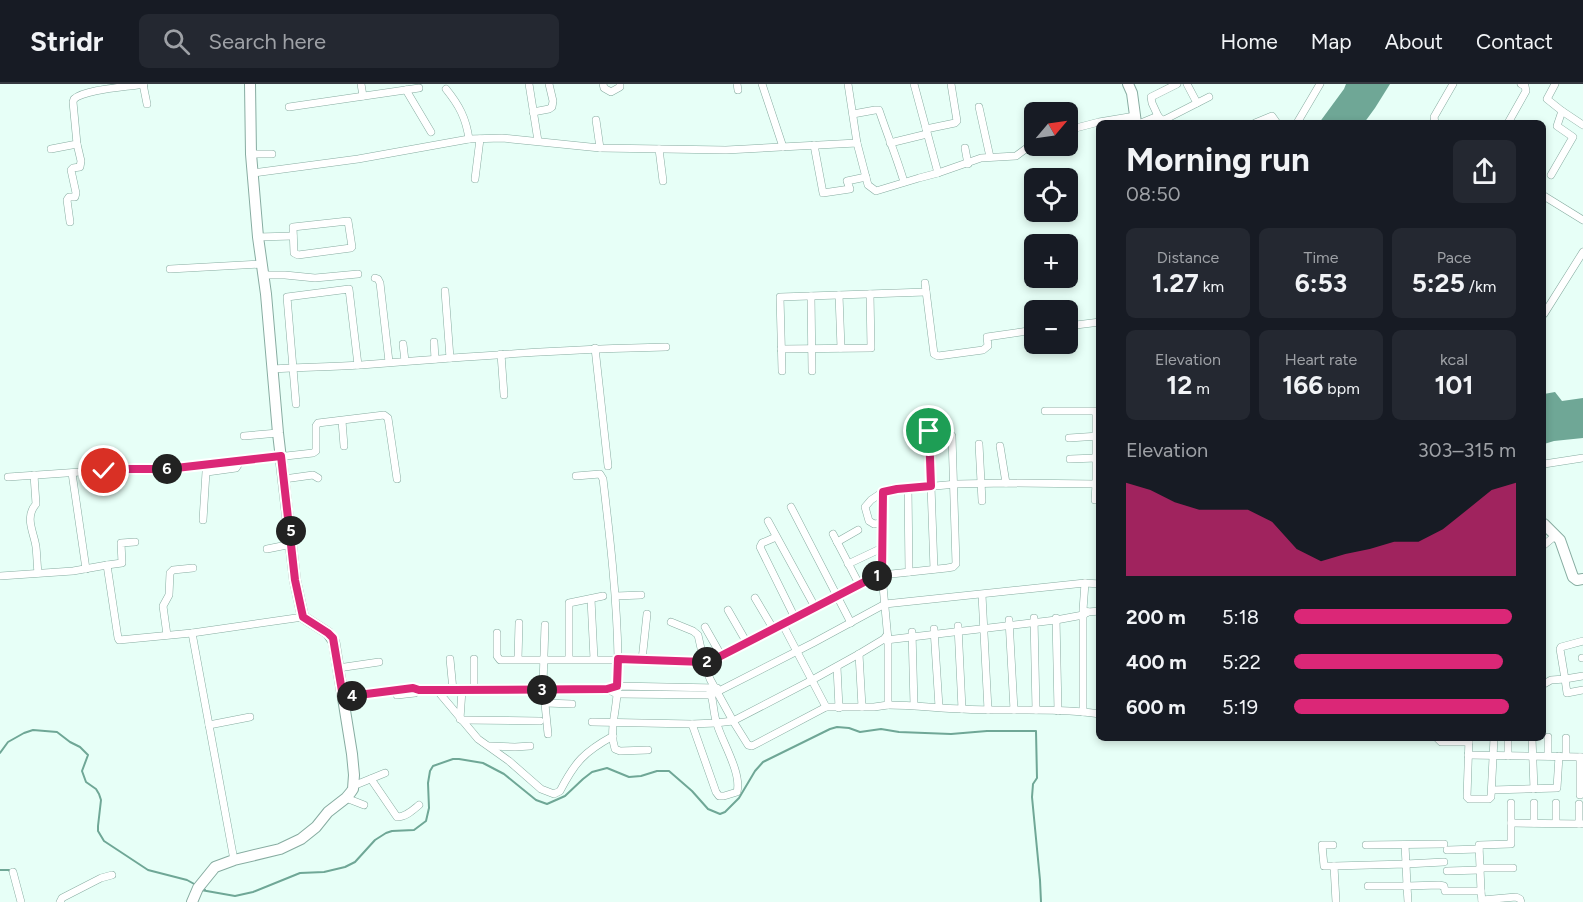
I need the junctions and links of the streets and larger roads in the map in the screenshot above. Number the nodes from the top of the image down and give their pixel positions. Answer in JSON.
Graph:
{"nodes":[{"id":1,"x":88,"y":84,"type":"edge"},
{"id":2,"x":144,"y":84,"type":"edge"},
{"id":3,"x":250,"y":84,"type":"edge"},
{"id":4,"x":361,"y":84,"type":"edge"},
{"id":5,"x":529,"y":84,"type":"edge"},
{"id":6,"x":549,"y":84,"type":"edge"},
{"id":7,"x":603,"y":84,"type":"edge"},
{"id":8,"x":620,"y":84,"type":"edge"},
{"id":9,"x":762,"y":84,"type":"edge"},
{"id":10,"x":848,"y":84,"type":"edge"},
{"id":11,"x":914,"y":84,"type":"edge"},
{"id":12,"x":951,"y":84,"type":"edge"},
{"id":13,"x":1128,"y":84,"type":"edge"},
{"id":14,"x":1177,"y":84,"type":"edge"},
{"id":15,"x":1187,"y":84,"type":"edge"},
{"id":16,"x":1320,"y":84,"type":"edge"},
{"id":17,"x":1453,"y":84,"type":"edge"},
{"id":18,"x":1521,"y":84,"type":"edge"},
{"id":19,"x":1555,"y":84,"type":"edge"},
{"id":20,"x":419,"y":88,"type":"dead end"},
{"id":21,"x":446,"y":89,"type":"dead end"},
{"id":22,"x":406,"y":90,"type":"junction"},
{"id":23,"x":89,"y":92,"type":"junction"},
{"id":24,"x":363,"y":96,"type":"junction"},
{"id":25,"x":1209,"y":97,"type":"dead end"},
{"id":26,"x":1197,"y":103,"type":"junction"},
{"id":27,"x":147,"y":105,"type":"dead end"},
{"id":28,"x":289,"y":107,"type":"dead end"},
{"id":29,"x":979,"y":107,"type":"dead end"},
{"id":30,"x":1562,"y":111,"type":"junction"},
{"id":31,"x":534,"y":112,"type":"junction"},
{"id":32,"x":853,"y":114,"type":"junction"},
{"id":33,"x":1158,"y":116,"type":"junction"},
{"id":34,"x":596,"y":120,"type":"dead end"},
{"id":35,"x":1138,"y":120,"type":"edge"},
{"id":36,"x":1142,"y":120,"type":"edge"},
{"id":37,"x":1299,"y":120,"type":"edge"},
{"id":38,"x":1434,"y":120,"type":"edge"},
{"id":39,"x":1510,"y":120,"type":"edge"},
{"id":40,"x":1096,"y":123,"type":"edge"},
{"id":41,"x":1583,"y":125,"type":"edge"},
{"id":42,"x":1078,"y":127,"type":"edge"},
{"id":43,"x":430,"y":132,"type":"dead end"},
{"id":44,"x":927,"y":132,"type":"junction"},
{"id":45,"x":469,"y":139,"type":"junction"},
{"id":46,"x":480,"y":139,"type":"junction"},
{"id":47,"x":538,"y":141,"type":"junction"},
{"id":48,"x":890,"y":142,"type":"junction"},
{"id":49,"x":857,"y":143,"type":"junction"},
{"id":50,"x":77,"y":144,"type":"junction"},
{"id":51,"x":814,"y":145,"type":"junction"},
{"id":52,"x":600,"y":147,"type":"junction"},
{"id":53,"x":783,"y":147,"type":"junction"},
{"id":54,"x":51,"y":148,"type":"dead end"},
{"id":55,"x":965,"y":148,"type":"dead end"},
{"id":56,"x":659,"y":149,"type":"junction"},
{"id":57,"x":1024,"y":150,"type":"edge"},
{"id":58,"x":251,"y":154,"type":"junction"},
{"id":59,"x":272,"y":154,"type":"dead end"},
{"id":60,"x":990,"y":157,"type":"junction"},
{"id":61,"x":968,"y":164,"type":"junction"},
{"id":62,"x":253,"y":173,"type":"junction"},
{"id":63,"x":938,"y":173,"type":"junction"},
{"id":64,"x":1551,"y":175,"type":"dead end"},
{"id":65,"x":866,"y":177,"type":"junction"},
{"id":66,"x":475,"y":179,"type":"dead end"},
{"id":67,"x":663,"y":181,"type":"dead end"},
{"id":68,"x":904,"y":182,"type":"junction"},
{"id":69,"x":1546,"y":197,"type":"edge"},
{"id":70,"x":1583,"y":220,"type":"edge"},
{"id":71,"x":70,"y":222,"type":"dead end"},
{"id":72,"x":289,"y":236,"type":"junction"},
{"id":73,"x":258,"y":237,"type":"junction"},
{"id":74,"x":1583,"y":252,"type":"edge"},
{"id":75,"x":170,"y":269,"type":"dead end"},
{"id":76,"x":262,"y":270,"type":"junction"},
{"id":77,"x":358,"y":274,"type":"dead end"},
{"id":78,"x":375,"y":278,"type":"dead end"},
{"id":79,"x":925,"y":283,"type":"dead end"},
{"id":80,"x":446,"y":291,"type":"dead end"},
{"id":81,"x":926,"y":292,"type":"junction"},
{"id":82,"x":870,"y":294,"type":"junction"},
{"id":83,"x":839,"y":295,"type":"junction"},
{"id":84,"x":811,"y":296,"type":"junction"},
{"id":85,"x":1546,"y":311,"type":"edge"},
{"id":86,"x":1096,"y":322,"type":"edge"},
{"id":87,"x":1078,"y":325,"type":"edge"},
{"id":88,"x":1024,"y":331,"type":"edge"},
{"id":89,"x":434,"y":342,"type":"dead end"},
{"id":90,"x":403,"y":344,"type":"dead end"},
{"id":91,"x":666,"y":347,"type":"dead end"},
{"id":92,"x":595,"y":348,"type":"junction"},
{"id":93,"x":841,"y":348,"type":"junction"},
{"id":94,"x":781,"y":349,"type":"junction"},
{"id":95,"x":812,"y":349,"type":"junction"},
{"id":96,"x":501,"y":354,"type":"junction"},
{"id":97,"x":450,"y":358,"type":"junction"},
{"id":98,"x":435,"y":359,"type":"junction"},
{"id":99,"x":405,"y":361,"type":"junction"},
{"id":100,"x":389,"y":362,"type":"junction"},
{"id":101,"x":358,"y":365,"type":"junction"},
{"id":102,"x":292,"y":368,"type":"junction"},
{"id":103,"x":273,"y":369,"type":"junction"},
{"id":104,"x":782,"y":371,"type":"dead end"},
{"id":105,"x":812,"y":371,"type":"dead end"},
{"id":106,"x":504,"y":395,"type":"dead end"},
{"id":107,"x":296,"y":404,"type":"dead end"},
{"id":108,"x":1045,"y":411,"type":"dead end"},
{"id":109,"x":1096,"y":411,"type":"edge"},
{"id":110,"x":342,"y":421,"type":"junction"},
{"id":111,"x":929,"y":431,"type":"dead end"},
{"id":112,"x":278,"y":433,"type":"junction"},
{"id":113,"x":244,"y":436,"type":"dead end"},
{"id":114,"x":952,"y":436,"type":"dead end"},
{"id":115,"x":1096,"y":436,"type":"edge"},
{"id":116,"x":1069,"y":438,"type":"dead end"},
{"id":117,"x":979,"y":444,"type":"dead end"},
{"id":118,"x":1000,"y":446,"type":"dead end"},
{"id":119,"x":344,"y":447,"type":"dead end"},
{"id":120,"x":281,"y":456,"type":"junction"},
{"id":121,"x":1096,"y":458,"type":"edge"},
{"id":122,"x":1583,"y":458,"type":"edge"},
{"id":123,"x":1071,"y":459,"type":"dead end"},
{"id":124,"x":1546,"y":464,"type":"edge"},
{"id":125,"x":608,"y":466,"type":"dead end"},
{"id":126,"x":205,"y":469,"type":"junction"},
{"id":127,"x":72,"y":473,"type":"junction"},
{"id":128,"x":34,"y":475,"type":"junction"},
{"id":129,"x":576,"y":476,"type":"dead end"},
{"id":130,"x":8,"y":477,"type":"dead end"},
{"id":131,"x":318,"y":478,"type":"dead end"},
{"id":132,"x":284,"y":479,"type":"junction"},
{"id":133,"x":397,"y":479,"type":"dead end"},
{"id":134,"x":1006,"y":483,"type":"junction"},
{"id":135,"x":954,"y":484,"type":"junction"},
{"id":136,"x":981,"y":484,"type":"junction"},
{"id":137,"x":1096,"y":484,"type":"edge"},
{"id":138,"x":931,"y":486,"type":"junction"},
{"id":139,"x":908,"y":487,"type":"junction"},
{"id":140,"x":883,"y":492,"type":"junction"},
{"id":141,"x":1096,"y":495,"type":"edge"},
{"id":142,"x":1095,"y":500,"type":"dead end"},
{"id":143,"x":982,"y":501,"type":"dead end"},
{"id":144,"x":791,"y":507,"type":"dead end"},
{"id":145,"x":203,"y":519,"type":"dead end"},
{"id":146,"x":768,"y":521,"type":"dead end"},
{"id":147,"x":882,"y":523,"type":"junction"},
{"id":148,"x":1546,"y":526,"type":"edge"},
{"id":149,"x":858,"y":530,"type":"dead end"},
{"id":150,"x":832,"y":534,"type":"dead end"},
{"id":151,"x":1556,"y":535,"type":"junction"},
{"id":152,"x":776,"y":537,"type":"junction"},
{"id":153,"x":135,"y":542,"type":"dead end"},
{"id":154,"x":1546,"y":542,"type":"edge"},
{"id":155,"x":837,"y":543,"type":"junction"},
{"id":156,"x":292,"y":544,"type":"junction"},
{"id":157,"x":882,"y":548,"type":"junction"},
{"id":158,"x":267,"y":549,"type":"dead end"},
{"id":159,"x":848,"y":564,"type":"junction"},
{"id":160,"x":107,"y":565,"type":"junction"},
{"id":161,"x":86,"y":568,"type":"junction"},
{"id":162,"x":193,"y":568,"type":"dead end"},
{"id":163,"x":934,"y":569,"type":"junction"},
{"id":164,"x":909,"y":572,"type":"junction"},
{"id":165,"x":38,"y":573,"type":"junction"},
{"id":166,"x":882,"y":575,"type":"junction"},
{"id":167,"x":0,"y":576,"type":"edge"},
{"id":168,"x":1583,"y":579,"type":"edge"},
{"id":169,"x":1085,"y":583,"type":"junction"},
{"id":170,"x":859,"y":584,"type":"junction"},
{"id":171,"x":1096,"y":584,"type":"edge"},
{"id":172,"x":641,"y":595,"type":"dead end"},
{"id":173,"x":982,"y":595,"type":"junction"},
{"id":174,"x":603,"y":596,"type":"dead end"},
{"id":175,"x":616,"y":596,"type":"junction"},
{"id":176,"x":837,"y":596,"type":"junction"},
{"id":177,"x":755,"y":598,"type":"dead end"},
{"id":178,"x":591,"y":599,"type":"junction"},
{"id":179,"x":885,"y":604,"type":"junction"},
{"id":180,"x":815,"y":607,"type":"junction"},
{"id":181,"x":728,"y":610,"type":"dead end"},
{"id":182,"x":1096,"y":611,"type":"edge"},
{"id":183,"x":1085,"y":612,"type":"junction"},
{"id":184,"x":646,"y":614,"type":"dead end"},
{"id":185,"x":303,"y":617,"type":"junction"},
{"id":186,"x":795,"y":618,"type":"junction"},
{"id":187,"x":1056,"y":618,"type":"junction"},
{"id":188,"x":1034,"y":620,"type":"junction"},
{"id":189,"x":671,"y":622,"type":"dead end"},
{"id":190,"x":519,"y":623,"type":"dead end"},
{"id":191,"x":851,"y":623,"type":"junction"},
{"id":192,"x":1009,"y":623,"type":"junction"},
{"id":193,"x":783,"y":625,"type":"junction"},
{"id":194,"x":544,"y":626,"type":"dead end"},
{"id":195,"x":705,"y":627,"type":"dead end"},
{"id":196,"x":983,"y":628,"type":"junction"},
{"id":197,"x":958,"y":629,"type":"junction"},
{"id":198,"x":774,"y":630,"type":"junction"},
{"id":199,"x":934,"y":632,"type":"junction"},
{"id":200,"x":192,"y":633,"type":"junction"},
{"id":201,"x":497,"y":633,"type":"dead end"},
{"id":202,"x":912,"y":634,"type":"junction"},
{"id":203,"x":167,"y":635,"type":"junction"},
{"id":204,"x":886,"y":638,"type":"junction"},
{"id":205,"x":1583,"y":641,"type":"edge"},
{"id":206,"x":747,"y":644,"type":"junction"},
{"id":207,"x":797,"y":652,"type":"junction"},
{"id":208,"x":859,"y":654,"type":"junction"},
{"id":209,"x":722,"y":657,"type":"junction"},
{"id":210,"x":450,"y":659,"type":"dead end"},
{"id":211,"x":474,"y":659,"type":"dead end"},
{"id":212,"x":518,"y":659,"type":"junction"},
{"id":213,"x":543,"y":659,"type":"junction"},
{"id":214,"x":569,"y":659,"type":"junction"},
{"id":215,"x":594,"y":659,"type":"junction"},
{"id":216,"x":618,"y":659,"type":"junction"},
{"id":217,"x":642,"y":660,"type":"junction"},
{"id":218,"x":379,"y":662,"type":"dead end"},
{"id":219,"x":704,"y":662,"type":"junction"},
{"id":220,"x":837,"y":667,"type":"junction"},
{"id":221,"x":338,"y":668,"type":"junction"},
{"id":222,"x":1581,"y":676,"type":"edge"},
{"id":223,"x":1565,"y":679,"type":"junction"},
{"id":224,"x":812,"y":680,"type":"junction"},
{"id":225,"x":1546,"y":683,"type":"edge"},
{"id":226,"x":436,"y":689,"type":"junction"},
{"id":227,"x":453,"y":690,"type":"junction"},
{"id":228,"x":462,"y":690,"type":"junction"},
{"id":229,"x":474,"y":690,"type":"junction"},
{"id":230,"x":544,"y":690,"type":"junction"},
{"id":231,"x":617,"y":690,"type":"junction"},
{"id":232,"x":715,"y":690,"type":"junction"},
{"id":233,"x":1582,"y":691,"type":"edge"},
{"id":234,"x":344,"y":699,"type":"junction"},
{"id":235,"x":546,"y":703,"type":"junction"},
{"id":236,"x":572,"y":704,"type":"dead end"},
{"id":237,"x":888,"y":705,"type":"junction"},
{"id":238,"x":914,"y":705,"type":"junction"},
{"id":239,"x":826,"y":707,"type":"junction"},
{"id":240,"x":862,"y":707,"type":"junction"},
{"id":241,"x":939,"y":707,"type":"junction"},
{"id":242,"x":839,"y":708,"type":"junction"},
{"id":243,"x":962,"y":710,"type":"junction"},
{"id":244,"x":988,"y":710,"type":"junction"},
{"id":245,"x":1014,"y":710,"type":"junction"},
{"id":246,"x":1036,"y":710,"type":"junction"},
{"id":247,"x":1058,"y":711,"type":"junction"},
{"id":248,"x":1083,"y":712,"type":"junction"},
{"id":249,"x":1096,"y":714,"type":"edge"},
{"id":250,"x":250,"y":717,"type":"dead end"},
{"id":251,"x":461,"y":719,"type":"junction"},
{"id":252,"x":540,"y":721,"type":"dead end"},
{"id":253,"x":733,"y":721,"type":"junction"},
{"id":254,"x":592,"y":722,"type":"dead end"},
{"id":255,"x":614,"y":722,"type":"junction"},
{"id":256,"x":716,"y":723,"type":"junction"},
{"id":257,"x":692,"y":724,"type":"junction"},
{"id":258,"x":209,"y":725,"type":"junction"},
{"id":259,"x":548,"y":734,"type":"dead end"},
{"id":260,"x":613,"y":736,"type":"junction"},
{"id":261,"x":1548,"y":737,"type":"dead end"},
{"id":262,"x":1566,"y":738,"type":"dead end"},
{"id":263,"x":1440,"y":741,"type":"edge"},
{"id":264,"x":1455,"y":741,"type":"edge"},
{"id":265,"x":1469,"y":741,"type":"edge"},
{"id":266,"x":1494,"y":741,"type":"edge"},
{"id":267,"x":1508,"y":741,"type":"edge"},
{"id":268,"x":1533,"y":741,"type":"edge"},
{"id":269,"x":490,"y":746,"type":"junction"},
{"id":270,"x":530,"y":746,"type":"dead end"},
{"id":271,"x":648,"y":750,"type":"dead end"},
{"id":272,"x":1468,"y":755,"type":"junction"},
{"id":273,"x":1494,"y":755,"type":"junction"},
{"id":274,"x":1508,"y":756,"type":"junction"},
{"id":275,"x":1532,"y":756,"type":"junction"},
{"id":276,"x":1548,"y":756,"type":"junction"},
{"id":277,"x":1562,"y":756,"type":"junction"},
{"id":278,"x":1582,"y":757,"type":"edge"},
{"id":279,"x":385,"y":773,"type":"dead end"},
{"id":280,"x":371,"y":779,"type":"junction"},
{"id":281,"x":353,"y":786,"type":"junction"},
{"id":282,"x":1534,"y":789,"type":"junction"},
{"id":283,"x":1492,"y":790,"type":"junction"},
{"id":284,"x":1580,"y":795,"type":"dead end"},
{"id":285,"x":346,"y":798,"type":"junction"},
{"id":286,"x":1511,"y":803,"type":"dead end"},
{"id":287,"x":1534,"y":803,"type":"dead end"},
{"id":288,"x":1556,"y":803,"type":"dead end"},
{"id":289,"x":1579,"y":804,"type":"dead end"},
{"id":290,"x":364,"y":805,"type":"dead end"},
{"id":291,"x":419,"y":805,"type":"dead end"},
{"id":292,"x":1511,"y":823,"type":"junction"},
{"id":293,"x":1534,"y":823,"type":"junction"},
{"id":294,"x":1556,"y":823,"type":"junction"},
{"id":295,"x":1581,"y":824,"type":"edge"},
{"id":296,"x":1405,"y":844,"type":"junction"},
{"id":297,"x":1333,"y":845,"type":"dead end"},
{"id":298,"x":1366,"y":845,"type":"dead end"},
{"id":299,"x":1479,"y":849,"type":"junction"},
{"id":300,"x":234,"y":860,"type":"junction"},
{"id":301,"x":1444,"y":862,"type":"dead end"},
{"id":302,"x":1406,"y":864,"type":"junction"},
{"id":303,"x":1334,"y":866,"type":"junction"},
{"id":304,"x":1513,"y":868,"type":"dead end"},
{"id":305,"x":1480,"y":869,"type":"junction"},
{"id":306,"x":1447,"y":871,"type":"dead end"},
{"id":307,"x":13,"y":872,"type":"dead end"},
{"id":308,"x":112,"y":875,"type":"dead end"},
{"id":309,"x":1368,"y":886,"type":"dead end"},
{"id":310,"x":1407,"y":886,"type":"junction"},
{"id":311,"x":1480,"y":891,"type":"junction"},
{"id":312,"x":1482,"y":901,"type":"edge"},
{"id":313,"x":21,"y":902,"type":"edge"},
{"id":314,"x":60,"y":902,"type":"edge"},
{"id":315,"x":192,"y":902,"type":"edge"},
{"id":316,"x":1336,"y":902,"type":"edge"},
{"id":317,"x":1408,"y":902,"type":"edge"},
{"id":318,"x":1521,"y":902,"type":"edge"}],
"edges":[{"from":1,"to":23,"type":"street"},
{"from":2,"to":23,"type":"street"},
{"from":2,"to":27,"type":"street"},
{"from":3,"to":58,"type":"street"},
{"from":4,"to":24,"type":"street"},
{"from":5,"to":31,"type":"street"},
{"from":6,"to":31,"type":"street"},
{"from":7,"to":8,"type":"street"},
{"from":9,"to":53,"type":"street"},
{"from":10,"to":32,"type":"street"},
{"from":11,"to":44,"type":"street"},
{"from":12,"to":44,"type":"street"},
{"from":13,"to":35,"type":"street"},
{"from":14,"to":33,"type":"street"},
{"from":15,"to":26,"type":"street"},
{"from":16,"to":37,"type":"street"},
{"from":17,"to":38,"type":"street"},
{"from":18,"to":39,"type":"street"},
{"from":19,"to":30,"type":"street"},
{"from":20,"to":22,"type":"street"},
{"from":21,"to":45,"type":"street"},
{"from":22,"to":24,"type":"street"},
{"from":22,"to":43,"type":"street"},
{"from":23,"to":50,"type":"street"},
{"from":24,"to":28,"type":"street"},
{"from":25,"to":26,"type":"street"},
{"from":26,"to":33,"type":"street"},
{"from":29,"to":60,"type":"street"},
{"from":30,"to":41,"type":"street"},
{"from":30,"to":64,"type":"street"},
{"from":31,"to":47,"type":"street"},
{"from":32,"to":48,"type":"street"},
{"from":32,"to":49,"type":"street"},
{"from":33,"to":36,"type":"street"},
{"from":34,"to":52,"type":"street"},
{"from":40,"to":42,"type":"street"},
{"from":44,"to":48,"type":"street"},
{"from":44,"to":63,"type":"street"},
{"from":45,"to":46,"type":"street"},
{"from":45,"to":62,"type":"street"},
{"from":46,"to":47,"type":"street"},
{"from":46,"to":66,"type":"street"},
{"from":47,"to":52,"type":"street"},
{"from":48,"to":68,"type":"street"},
{"from":49,"to":51,"type":"street"},
{"from":49,"to":65,"type":"street"},
{"from":50,"to":54,"type":"street"},
{"from":50,"to":71,"type":"street"},
{"from":51,"to":53,"type":"street"},
{"from":51,"to":65,"type":"street"},
{"from":52,"to":56,"type":"street"},
{"from":53,"to":56,"type":"street"},
{"from":55,"to":61,"type":"street"},
{"from":56,"to":67,"type":"street"},
{"from":57,"to":60,"type":"street"},
{"from":58,"to":59,"type":"street"},
{"from":58,"to":62,"type":"street"},
{"from":60,"to":61,"type":"street"},
{"from":61,"to":63,"type":"street"},
{"from":62,"to":73,"type":"street"},
{"from":63,"to":68,"type":"street"},
{"from":65,"to":68,"type":"street"},
{"from":69,"to":70,"type":"street"},
{"from":72,"to":72,"type":"street"},
{"from":72,"to":73,"type":"street"},
{"from":73,"to":76,"type":"street"},
{"from":74,"to":85,"type":"street"},
{"from":75,"to":76,"type":"street"},
{"from":76,"to":77,"type":"street"},
{"from":76,"to":103,"type":"street"},
{"from":78,"to":100,"type":"street"},
{"from":79,"to":81,"type":"street"},
{"from":80,"to":97,"type":"street"},
{"from":81,"to":82,"type":"street"},
{"from":81,"to":88,"type":"street"},
{"from":82,"to":83,"type":"street"},
{"from":82,"to":93,"type":"street"},
{"from":83,"to":84,"type":"street"},
{"from":83,"to":93,"type":"street"},
{"from":84,"to":94,"type":"street"},
{"from":84,"to":95,"type":"street"},
{"from":86,"to":87,"type":"street"},
{"from":89,"to":98,"type":"street"},
{"from":90,"to":99,"type":"street"},
{"from":91,"to":92,"type":"street"},
{"from":92,"to":96,"type":"street"},
{"from":92,"to":125,"type":"street"},
{"from":93,"to":95,"type":"street"},
{"from":94,"to":95,"type":"street"},
{"from":94,"to":104,"type":"street"},
{"from":95,"to":105,"type":"street"},
{"from":96,"to":97,"type":"street"},
{"from":96,"to":106,"type":"street"},
{"from":97,"to":98,"type":"street"},
{"from":98,"to":99,"type":"street"},
{"from":99,"to":100,"type":"street"},
{"from":100,"to":101,"type":"street"},
{"from":101,"to":102,"type":"street"},
{"from":101,"to":102,"type":"street"},
{"from":102,"to":103,"type":"street"},
{"from":102,"to":107,"type":"street"},
{"from":103,"to":112,"type":"street"},
{"from":108,"to":109,"type":"street"},
{"from":110,"to":119,"type":"street"},
{"from":110,"to":120,"type":"street"},
{"from":110,"to":133,"type":"street"},
{"from":111,"to":138,"type":"street"},
{"from":112,"to":113,"type":"street"},
{"from":112,"to":120,"type":"street"},
{"from":114,"to":135,"type":"street"},
{"from":115,"to":116,"type":"street"},
{"from":117,"to":136,"type":"street"},
{"from":118,"to":134,"type":"street"},
{"from":120,"to":126,"type":"street"},
{"from":120,"to":132,"type":"street"},
{"from":121,"to":123,"type":"street"},
{"from":122,"to":124,"type":"street"},
{"from":126,"to":127,"type":"street"},
{"from":126,"to":145,"type":"street"},
{"from":127,"to":128,"type":"street"},
{"from":127,"to":161,"type":"street"},
{"from":128,"to":130,"type":"street"},
{"from":128,"to":165,"type":"street"},
{"from":129,"to":175,"type":"street"},
{"from":131,"to":132,"type":"street"},
{"from":132,"to":156,"type":"street"},
{"from":134,"to":136,"type":"street"},
{"from":134,"to":137,"type":"street"},
{"from":135,"to":136,"type":"street"},
{"from":135,"to":138,"type":"street"},
{"from":135,"to":163,"type":"street"},
{"from":136,"to":143,"type":"street"},
{"from":138,"to":139,"type":"street"},
{"from":138,"to":163,"type":"street"},
{"from":139,"to":140,"type":"street"},
{"from":139,"to":164,"type":"street"},
{"from":140,"to":147,"type":"street"},
{"from":140,"to":147,"type":"street"},
{"from":141,"to":142,"type":"street"},
{"from":144,"to":176,"type":"street"},
{"from":146,"to":152,"type":"street"},
{"from":147,"to":157,"type":"street"},
{"from":148,"to":151,"type":"street"},
{"from":149,"to":155,"type":"street"},
{"from":150,"to":155,"type":"street"},
{"from":151,"to":154,"type":"street"},
{"from":151,"to":168,"type":"street"},
{"from":152,"to":180,"type":"street"},
{"from":152,"to":186,"type":"street"},
{"from":153,"to":160,"type":"street"},
{"from":155,"to":159,"type":"street"},
{"from":156,"to":158,"type":"street"},
{"from":156,"to":185,"type":"street"},
{"from":157,"to":159,"type":"street"},
{"from":157,"to":166,"type":"street"},
{"from":159,"to":170,"type":"street"},
{"from":160,"to":161,"type":"street"},
{"from":160,"to":203,"type":"street"},
{"from":161,"to":165,"type":"street"},
{"from":162,"to":203,"type":"street"},
{"from":163,"to":164,"type":"street"},
{"from":164,"to":166,"type":"street"},
{"from":165,"to":167,"type":"street"},
{"from":166,"to":170,"type":"street"},
{"from":166,"to":179,"type":"street"},
{"from":169,"to":171,"type":"street"},
{"from":169,"to":173,"type":"street"},
{"from":169,"to":183,"type":"street"},
{"from":170,"to":176,"type":"street"},
{"from":172,"to":175,"type":"street"},
{"from":173,"to":179,"type":"street"},
{"from":173,"to":196,"type":"street"},
{"from":174,"to":178,"type":"street"},
{"from":175,"to":216,"type":"street"},
{"from":176,"to":180,"type":"street"},
{"from":176,"to":191,"type":"street"},
{"from":177,"to":198,"type":"street"},
{"from":178,"to":214,"type":"street"},
{"from":178,"to":215,"type":"street"},
{"from":179,"to":191,"type":"street"},
{"from":179,"to":204,"type":"street"},
{"from":180,"to":186,"type":"street"},
{"from":181,"to":206,"type":"street"},
{"from":182,"to":183,"type":"street"},
{"from":183,"to":187,"type":"street"},
{"from":183,"to":248,"type":"street"},
{"from":184,"to":217,"type":"street"},
{"from":185,"to":200,"type":"street"},
{"from":185,"to":221,"type":"street"},
{"from":186,"to":193,"type":"street"},
{"from":187,"to":188,"type":"street"},
{"from":187,"to":247,"type":"street"},
{"from":188,"to":192,"type":"street"},
{"from":188,"to":246,"type":"street"},
{"from":189,"to":219,"type":"street"},
{"from":190,"to":212,"type":"street"},
{"from":191,"to":207,"type":"street"},
{"from":192,"to":196,"type":"street"},
{"from":192,"to":245,"type":"street"},
{"from":193,"to":198,"type":"street"},
{"from":193,"to":207,"type":"street"},
{"from":194,"to":213,"type":"street"},
{"from":195,"to":209,"type":"street"},
{"from":196,"to":197,"type":"street"},
{"from":196,"to":244,"type":"street"},
{"from":197,"to":199,"type":"street"},
{"from":197,"to":243,"type":"street"},
{"from":198,"to":206,"type":"street"},
{"from":199,"to":202,"type":"street"},
{"from":199,"to":241,"type":"street"},
{"from":200,"to":203,"type":"street"},
{"from":200,"to":258,"type":"street"},
{"from":201,"to":212,"type":"street"},
{"from":202,"to":204,"type":"street"},
{"from":202,"to":238,"type":"street"},
{"from":204,"to":208,"type":"street"},
{"from":204,"to":237,"type":"street"},
{"from":205,"to":223,"type":"street"},
{"from":206,"to":209,"type":"street"},
{"from":207,"to":224,"type":"street"},
{"from":207,"to":232,"type":"street"},
{"from":208,"to":220,"type":"street"},
{"from":208,"to":240,"type":"street"},
{"from":209,"to":219,"type":"street"},
{"from":210,"to":227,"type":"street"},
{"from":211,"to":229,"type":"street"},
{"from":212,"to":213,"type":"street"},
{"from":213,"to":214,"type":"street"},
{"from":213,"to":230,"type":"street"},
{"from":214,"to":215,"type":"street"},
{"from":215,"to":216,"type":"street"},
{"from":216,"to":217,"type":"street"},
{"from":216,"to":231,"type":"street"},
{"from":217,"to":219,"type":"street"},
{"from":218,"to":221,"type":"street"},
{"from":219,"to":232,"type":"street"},
{"from":220,"to":224,"type":"street"},
{"from":220,"to":242,"type":"street"},
{"from":221,"to":234,"type":"street"},
{"from":222,"to":223,"type":"street"},
{"from":222,"to":233,"type":"street"},
{"from":223,"to":225,"type":"street"},
{"from":223,"to":233,"type":"street"},
{"from":224,"to":239,"type":"street"},
{"from":224,"to":253,"type":"street"},
{"from":226,"to":227,"type":"street"},
{"from":226,"to":234,"type":"street"},
{"from":226,"to":251,"type":"street"},
{"from":227,"to":228,"type":"street"},
{"from":228,"to":229,"type":"street"},
{"from":228,"to":251,"type":"street"},
{"from":229,"to":230,"type":"street"},
{"from":230,"to":231,"type":"street"},
{"from":230,"to":235,"type":"street"},
{"from":231,"to":232,"type":"street"},
{"from":231,"to":255,"type":"street"},
{"from":232,"to":253,"type":"street"},
{"from":232,"to":256,"type":"street"},
{"from":234,"to":281,"type":"street"},
{"from":235,"to":236,"type":"street"},
{"from":235,"to":259,"type":"street"},
{"from":237,"to":238,"type":"street"},
{"from":237,"to":240,"type":"street"},
{"from":238,"to":241,"type":"street"},
{"from":239,"to":242,"type":"street"},
{"from":239,"to":253,"type":"street"},
{"from":240,"to":242,"type":"street"},
{"from":241,"to":243,"type":"street"},
{"from":243,"to":244,"type":"street"},
{"from":244,"to":245,"type":"street"},
{"from":245,"to":246,"type":"street"},
{"from":246,"to":247,"type":"street"},
{"from":247,"to":248,"type":"street"},
{"from":248,"to":249,"type":"street"},
{"from":250,"to":258,"type":"street"},
{"from":251,"to":252,"type":"street"},
{"from":251,"to":269,"type":"street"},
{"from":253,"to":256,"type":"street"},
{"from":254,"to":255,"type":"street"},
{"from":255,"to":257,"type":"street"},
{"from":255,"to":260,"type":"street"},
{"from":256,"to":257,"type":"street"},
{"from":256,"to":257,"type":"street"},
{"from":258,"to":300,"type":"street"},
{"from":260,"to":269,"type":"street"},
{"from":260,"to":271,"type":"street"},
{"from":261,"to":276,"type":"street"},
{"from":262,"to":277,"type":"street"},
{"from":263,"to":264,"type":"street"},
{"from":265,"to":272,"type":"street"},
{"from":266,"to":273,"type":"street"},
{"from":267,"to":274,"type":"street"},
{"from":268,"to":275,"type":"street"},
{"from":269,"to":270,"type":"street"},
{"from":272,"to":273,"type":"street"},
{"from":272,"to":283,"type":"street"},
{"from":273,"to":274,"type":"street"},
{"from":273,"to":283,"type":"street"},
{"from":274,"to":275,"type":"street"},
{"from":275,"to":276,"type":"street"},
{"from":275,"to":282,"type":"street"},
{"from":276,"to":277,"type":"street"},
{"from":277,"to":278,"type":"street"},
{"from":277,"to":282,"type":"street"},
{"from":278,"to":284,"type":"street"},
{"from":279,"to":280,"type":"street"},
{"from":280,"to":281,"type":"street"},
{"from":280,"to":291,"type":"street"},
{"from":281,"to":285,"type":"street"},
{"from":282,"to":283,"type":"street"},
{"from":285,"to":290,"type":"street"},
{"from":285,"to":300,"type":"street"},
{"from":286,"to":292,"type":"street"},
{"from":287,"to":293,"type":"street"},
{"from":288,"to":294,"type":"street"},
{"from":289,"to":295,"type":"street"},
{"from":292,"to":293,"type":"street"},
{"from":292,"to":299,"type":"street"},
{"from":293,"to":294,"type":"street"},
{"from":294,"to":295,"type":"street"},
{"from":296,"to":298,"type":"street"},
{"from":296,"to":299,"type":"street"},
{"from":296,"to":302,"type":"street"},
{"from":297,"to":303,"type":"street"},
{"from":299,"to":305,"type":"street"},
{"from":300,"to":315,"type":"street"},
{"from":301,"to":302,"type":"street"},
{"from":302,"to":303,"type":"street"},
{"from":302,"to":310,"type":"street"},
{"from":303,"to":316,"type":"street"},
{"from":304,"to":305,"type":"street"},
{"from":305,"to":306,"type":"street"},
{"from":305,"to":311,"type":"street"},
{"from":307,"to":313,"type":"street"},
{"from":308,"to":314,"type":"street"},
{"from":309,"to":310,"type":"street"},
{"from":310,"to":311,"type":"street"},
{"from":310,"to":317,"type":"street"},
{"from":311,"to":312,"type":"street"},
{"from":312,"to":318,"type":"street"}]}
